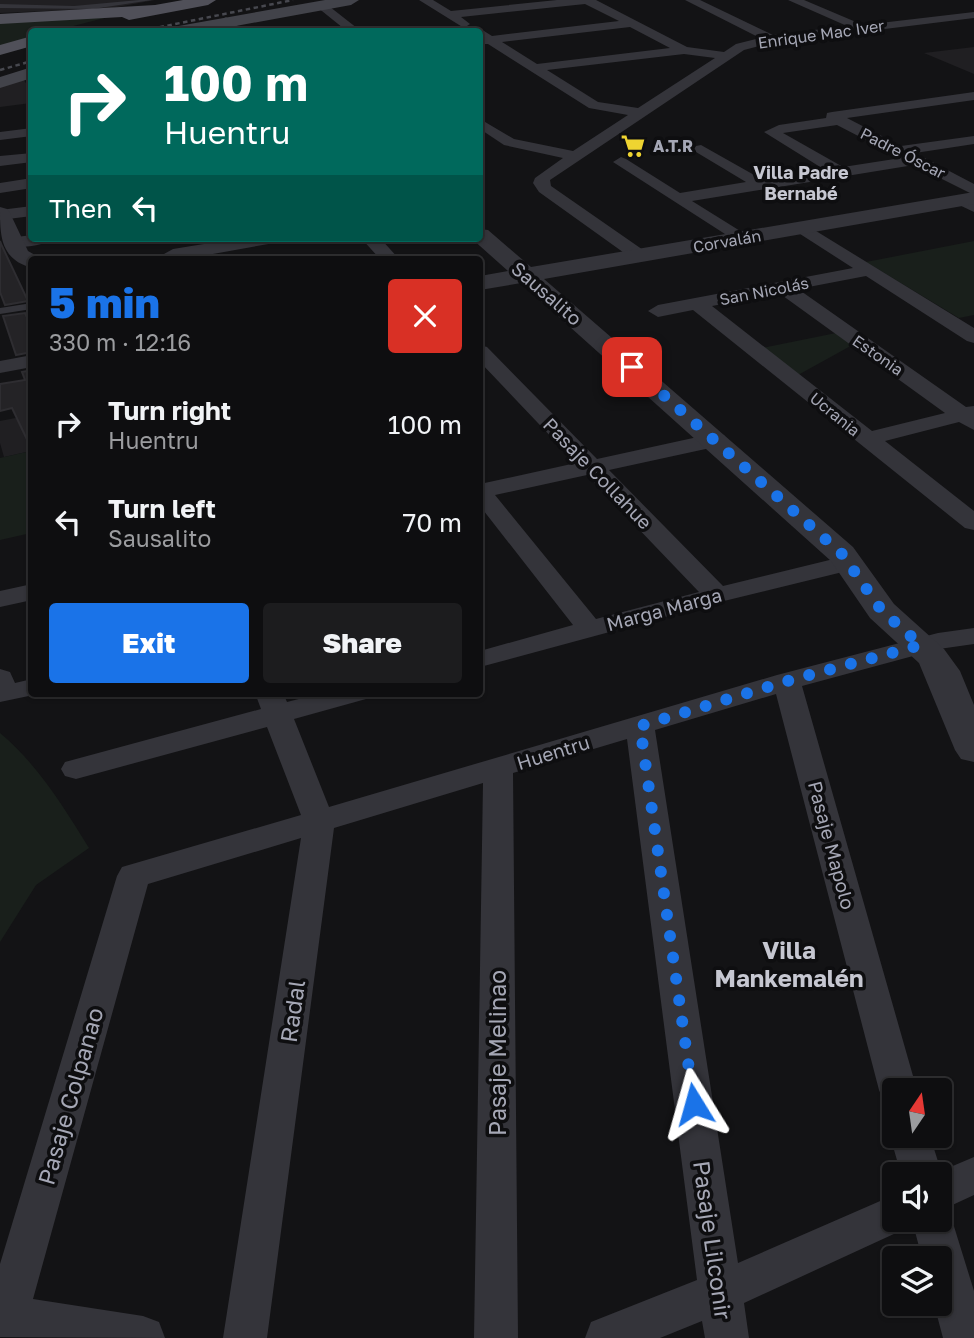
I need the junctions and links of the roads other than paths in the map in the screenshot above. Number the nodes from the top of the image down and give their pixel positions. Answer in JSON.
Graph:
{"nodes":[{"id":1,"x":5,"y":0,"type":"edge"},
{"id":2,"x":182,"y":0,"type":"edge"},
{"id":3,"x":208,"y":0,"type":"edge"},
{"id":4,"x":351,"y":0,"type":"edge"},
{"id":5,"x":425,"y":0,"type":"edge"},
{"id":6,"x":587,"y":0,"type":"edge"},
{"id":7,"x":691,"y":0,"type":"edge"},
{"id":8,"x":794,"y":0,"type":"edge"},
{"id":9,"x":0,"y":4,"type":"edge"},
{"id":10,"x":151,"y":5,"type":"edge"},
{"id":11,"x":321,"y":5,"type":"junction"},
{"id":12,"x":449,"y":15,"type":"junction"},
{"id":13,"x":974,"y":15,"type":"edge"},
{"id":14,"x":84,"y":16,"type":"junction"},
{"id":15,"x":0,"y":19,"type":"edge"},
{"id":16,"x":633,"y":23,"type":"junction"},
{"id":17,"x":233,"y":26,"type":"edge"},
{"id":18,"x":79,"y":28,"type":"edge"},
{"id":19,"x":213,"y":28,"type":"edge"},
{"id":20,"x":351,"y":28,"type":"edge"},
{"id":21,"x":468,"y":28,"type":"edge"},
{"id":22,"x":862,"y":28,"type":"junction"},
{"id":23,"x":483,"y":37,"type":"edge"},
{"id":24,"x":483,"y":38,"type":"edge"},
{"id":25,"x":771,"y":39,"type":"junction"},
{"id":26,"x":28,"y":42,"type":"edge"},
{"id":27,"x":0,"y":50,"type":"edge"},
{"id":28,"x":684,"y":50,"type":"junction"},
{"id":29,"x":726,"y":56,"type":"junction"},
{"id":30,"x":535,"y":68,"type":"junction"},
{"id":31,"x":28,"y":75,"type":"edge"},
{"id":32,"x":0,"y":83,"type":"edge"},
{"id":33,"x":974,"y":96,"type":"edge"},
{"id":34,"x":640,"y":113,"type":"junction"},
{"id":35,"x":835,"y":118,"type":"junction"},
{"id":36,"x":483,"y":125,"type":"edge"},
{"id":37,"x":28,"y":132,"type":"edge"},
{"id":38,"x":0,"y":136,"type":"edge"},
{"id":39,"x":974,"y":139,"type":"edge"},
{"id":40,"x":701,"y":149,"type":"dead end"},
{"id":41,"x":898,"y":151,"type":"junction"},
{"id":42,"x":575,"y":156,"type":"junction"},
{"id":43,"x":28,"y":157,"type":"edge"},
{"id":44,"x":916,"y":160,"type":"junction"},
{"id":45,"x":0,"y":161,"type":"edge"},
{"id":46,"x":621,"y":162,"type":"dead end"},
{"id":47,"x":840,"y":172,"type":"junction"},
{"id":48,"x":28,"y":184,"type":"edge"},
{"id":49,"x":761,"y":185,"type":"junction"},
{"id":50,"x":0,"y":188,"type":"edge"},
{"id":51,"x":678,"y":198,"type":"junction"},
{"id":52,"x":970,"y":199,"type":"edge"},
{"id":53,"x":28,"y":211,"type":"edge"},
{"id":54,"x":1,"y":214,"type":"edge"},
{"id":55,"x":803,"y":228,"type":"junction"},
{"id":56,"x":739,"y":238,"type":"junction"},
{"id":57,"x":483,"y":239,"type":"edge"},
{"id":58,"x":28,"y":240,"type":"edge"},
{"id":59,"x":15,"y":242,"type":"junction"},
{"id":60,"x":254,"y":242,"type":"edge"},
{"id":61,"x":374,"y":242,"type":"edge"},
{"id":62,"x":180,"y":256,"type":"edge"},
{"id":63,"x":387,"y":256,"type":"edge"},
{"id":64,"x":640,"y":256,"type":"junction"},
{"id":65,"x":28,"y":259,"type":"edge"},
{"id":66,"x":870,"y":270,"type":"junction"},
{"id":67,"x":526,"y":275,"type":"junction"},
{"id":68,"x":483,"y":282,"type":"edge"},
{"id":69,"x":782,"y":287,"type":"junction"},
{"id":70,"x":697,"y":303,"type":"junction"},
{"id":71,"x":28,"y":307,"type":"edge"},
{"id":72,"x":0,"y":311,"type":"edge"},
{"id":73,"x":658,"y":311,"type":"dead end"},
{"id":74,"x":974,"y":337,"type":"edge"},
{"id":75,"x":483,"y":354,"type":"edge"},
{"id":76,"x":28,"y":362,"type":"edge"},
{"id":77,"x":0,"y":366,"type":"edge"},
{"id":78,"x":970,"y":417,"type":"edge"},
{"id":79,"x":867,"y":439,"type":"junction"},
{"id":80,"x":716,"y":440,"type":"junction"},
{"id":81,"x":592,"y":466,"type":"junction"},
{"id":82,"x":483,"y":490,"type":"edge"},
{"id":83,"x":483,"y":495,"type":"edge"},
{"id":84,"x":974,"y":523,"type":"edge"},
{"id":85,"x":850,"y":563,"type":"junction"},
{"id":86,"x":28,"y":593,"type":"edge"},
{"id":87,"x":717,"y":594,"type":"junction"},
{"id":88,"x":0,"y":599,"type":"edge"},
{"id":89,"x":590,"y":629,"type":"junction"},
{"id":90,"x":974,"y":636,"type":"edge"},
{"id":91,"x":921,"y":645,"type":"junction"},
{"id":92,"x":483,"y":658,"type":"edge"},
{"id":93,"x":787,"y":681,"type":"junction"},
{"id":94,"x":326,"y":697,"type":"edge"},
{"id":95,"x":274,"y":704,"type":"edge"},
{"id":96,"x":640,"y":726,"type":"junction"},
{"id":97,"x":974,"y":750,"type":"edge"},
{"id":98,"x":498,"y":768,"type":"junction"},
{"id":99,"x":76,"y":769,"type":"dead end"},
{"id":100,"x":319,"y":821,"type":"junction"},
{"id":101,"x":134,"y":876,"type":"joint"},
{"id":102,"x":895,"y":1078,"type":"edge"},
{"id":103,"x":974,"y":1175,"type":"edge"},
{"id":104,"x":952,"y":1186,"type":"edge"},
{"id":105,"x":882,"y":1218,"type":"edge"},
{"id":106,"x":936,"y":1232,"type":"edge"},
{"id":107,"x":720,"y":1292,"type":"junction"},
{"id":108,"x":3,"y":1316,"type":"edge"},
{"id":109,"x":143,"y":1338,"type":"edge"},
{"id":110,"x":245,"y":1338,"type":"edge"},
{"id":111,"x":496,"y":1338,"type":"edge"},
{"id":112,"x":607,"y":1338,"type":"edge"},
{"id":113,"x":727,"y":1338,"type":"edge"},
{"id":114,"x":965,"y":1338,"type":"edge"}],
"edges":[{"from":1,"to":9,"type":"lane"},
{"from":2,"to":14,"type":"main road"},
{"from":3,"to":10,"type":"main road"},
{"from":4,"to":11,"type":"main road"},
{"from":5,"to":12,"type":"street"},
{"from":6,"to":12,"type":"street"},
{"from":6,"to":16,"type":"street"},
{"from":7,"to":25,"type":"street"},
{"from":8,"to":22,"type":"street"},
{"from":9,"to":10,"type":"lane"},
{"from":10,"to":14,"type":"main road"},
{"from":10,"to":18,"type":"main road"},
{"from":11,"to":17,"type":"main road"},
{"from":11,"to":20,"type":"street"},
{"from":12,"to":21,"type":"street"},
{"from":13,"to":22,"type":"street","name":"Enrique Mac Iver"},
{"from":14,"to":15,"type":"main road"},
{"from":16,"to":23,"type":"street"},
{"from":16,"to":28,"type":"street"},
{"from":17,"to":19,"type":"main road"},
{"from":22,"to":25,"type":"street","name":"Enrique Mac Iver"},
{"from":24,"to":30,"type":"street"},
{"from":25,"to":29,"type":"street","name":"Enrique Mac Iver"},
{"from":26,"to":27,"type":"main road"},
{"from":28,"to":29,"type":"street"},
{"from":28,"to":30,"type":"street"},
{"from":29,"to":34,"type":"street","name":"Enrique Mac Iver"},
{"from":30,"to":34,"type":"street"},
{"from":31,"to":32,"type":"main road"},
{"from":33,"to":35,"type":"street"},
{"from":34,"to":42,"type":"street","name":"Enrique Mac Iver"},
{"from":35,"to":41,"type":"street","name":"Padre Óscar"},
{"from":35,"to":47,"type":"street"},
{"from":36,"to":42,"type":"street"},
{"from":37,"to":38,"type":"street"},
{"from":39,"to":41,"type":"street"},
{"from":40,"to":49,"type":"street"},
{"from":41,"to":44,"type":"street","name":"Padre Óscar"},
{"from":42,"to":64,"type":"street","name":"Enrique Mac Iver"},
{"from":43,"to":45,"type":"street"},
{"from":44,"to":47,"type":"street"},
{"from":44,"to":52,"type":"street","name":"Padre Óscar"},
{"from":46,"to":51,"type":"street"},
{"from":47,"to":49,"type":"street"},
{"from":48,"to":50,"type":"street"},
{"from":49,"to":51,"type":"street"},
{"from":51,"to":56,"type":"street"},
{"from":52,"to":55,"type":"street","name":"Corvalán"},
{"from":53,"to":54,"type":"street"},
{"from":54,"to":59,"type":"street"},
{"from":55,"to":56,"type":"street","name":"Corvalán"},
{"from":55,"to":66,"type":"street"},
{"from":56,"to":64,"type":"street","name":"Corvalán"},
{"from":57,"to":67,"type":"street","name":"Sausalito"},
{"from":58,"to":59,"type":"street"},
{"from":59,"to":65,"type":"street"},
{"from":60,"to":62,"type":"street"},
{"from":61,"to":63,"type":"street"},
{"from":64,"to":67,"type":"street","name":"Corvalán"},
{"from":66,"to":69,"type":"street","name":"San Nicolás"},
{"from":66,"to":74,"type":"street"},
{"from":67,"to":68,"type":"street","name":"Corvalán"},
{"from":67,"to":80,"type":"street","name":"Sausalito"},
{"from":69,"to":70,"type":"street","name":"San Nicolás"},
{"from":69,"to":78,"type":"street","name":"Estonia"},
{"from":70,"to":73,"type":"street","name":"San Nicolás"},
{"from":70,"to":79,"type":"street","name":"Ucrania"},
{"from":71,"to":72,"type":"lane"},
{"from":75,"to":81,"type":"street","name":"Pasaje Collahue"},
{"from":76,"to":77,"type":"street"},
{"from":78,"to":79,"type":"street"},
{"from":79,"to":84,"type":"street","name":"Ucrania"},
{"from":80,"to":81,"type":"street"},
{"from":80,"to":85,"type":"street","name":"Sausalito"},
{"from":81,"to":82,"type":"street"},
{"from":81,"to":87,"type":"street","name":"Pasaje Collahue"},
{"from":83,"to":89,"type":"street"},
{"from":85,"to":87,"type":"street","name":"Marga Marga"},
{"from":85,"to":91,"type":"street","name":"Sausalito"},
{"from":86,"to":88,"type":"street"},
{"from":87,"to":89,"type":"street","name":"Marga Marga"},
{"from":89,"to":92,"type":"street","name":"Marga Marga"},
{"from":90,"to":91,"type":"street","name":"Huentru"},
{"from":91,"to":93,"type":"street","name":"Huentru"},
{"from":91,"to":97,"type":"street","name":"Sausalito"},
{"from":93,"to":96,"type":"street","name":"Huentru"},
{"from":93,"to":102,"type":"street","name":"Pasaje Mapolo"},
{"from":94,"to":95,"type":"street"},
{"from":95,"to":99,"type":"street"},
{"from":95,"to":100,"type":"street","name":"Radal"},
{"from":96,"to":98,"type":"street","name":"Huentru"},
{"from":96,"to":107,"type":"street","name":"Pasaje Lilconir"},
{"from":98,"to":100,"type":"street","name":"Huentru"},
{"from":98,"to":111,"type":"street","name":"Pasaje Melinao"},
{"from":100,"to":101,"type":"street","name":"Huentru"},
{"from":100,"to":110,"type":"street","name":"Radal"},
{"from":101,"to":108,"type":"street","name":"Pasaje Colpanao"},
{"from":103,"to":104,"type":"street"},
{"from":105,"to":107,"type":"street"},
{"from":106,"to":114,"type":"street"},
{"from":107,"to":112,"type":"street"},
{"from":107,"to":113,"type":"street","name":"Pasaje Lilconir"},
{"from":108,"to":109,"type":"street"}]}
